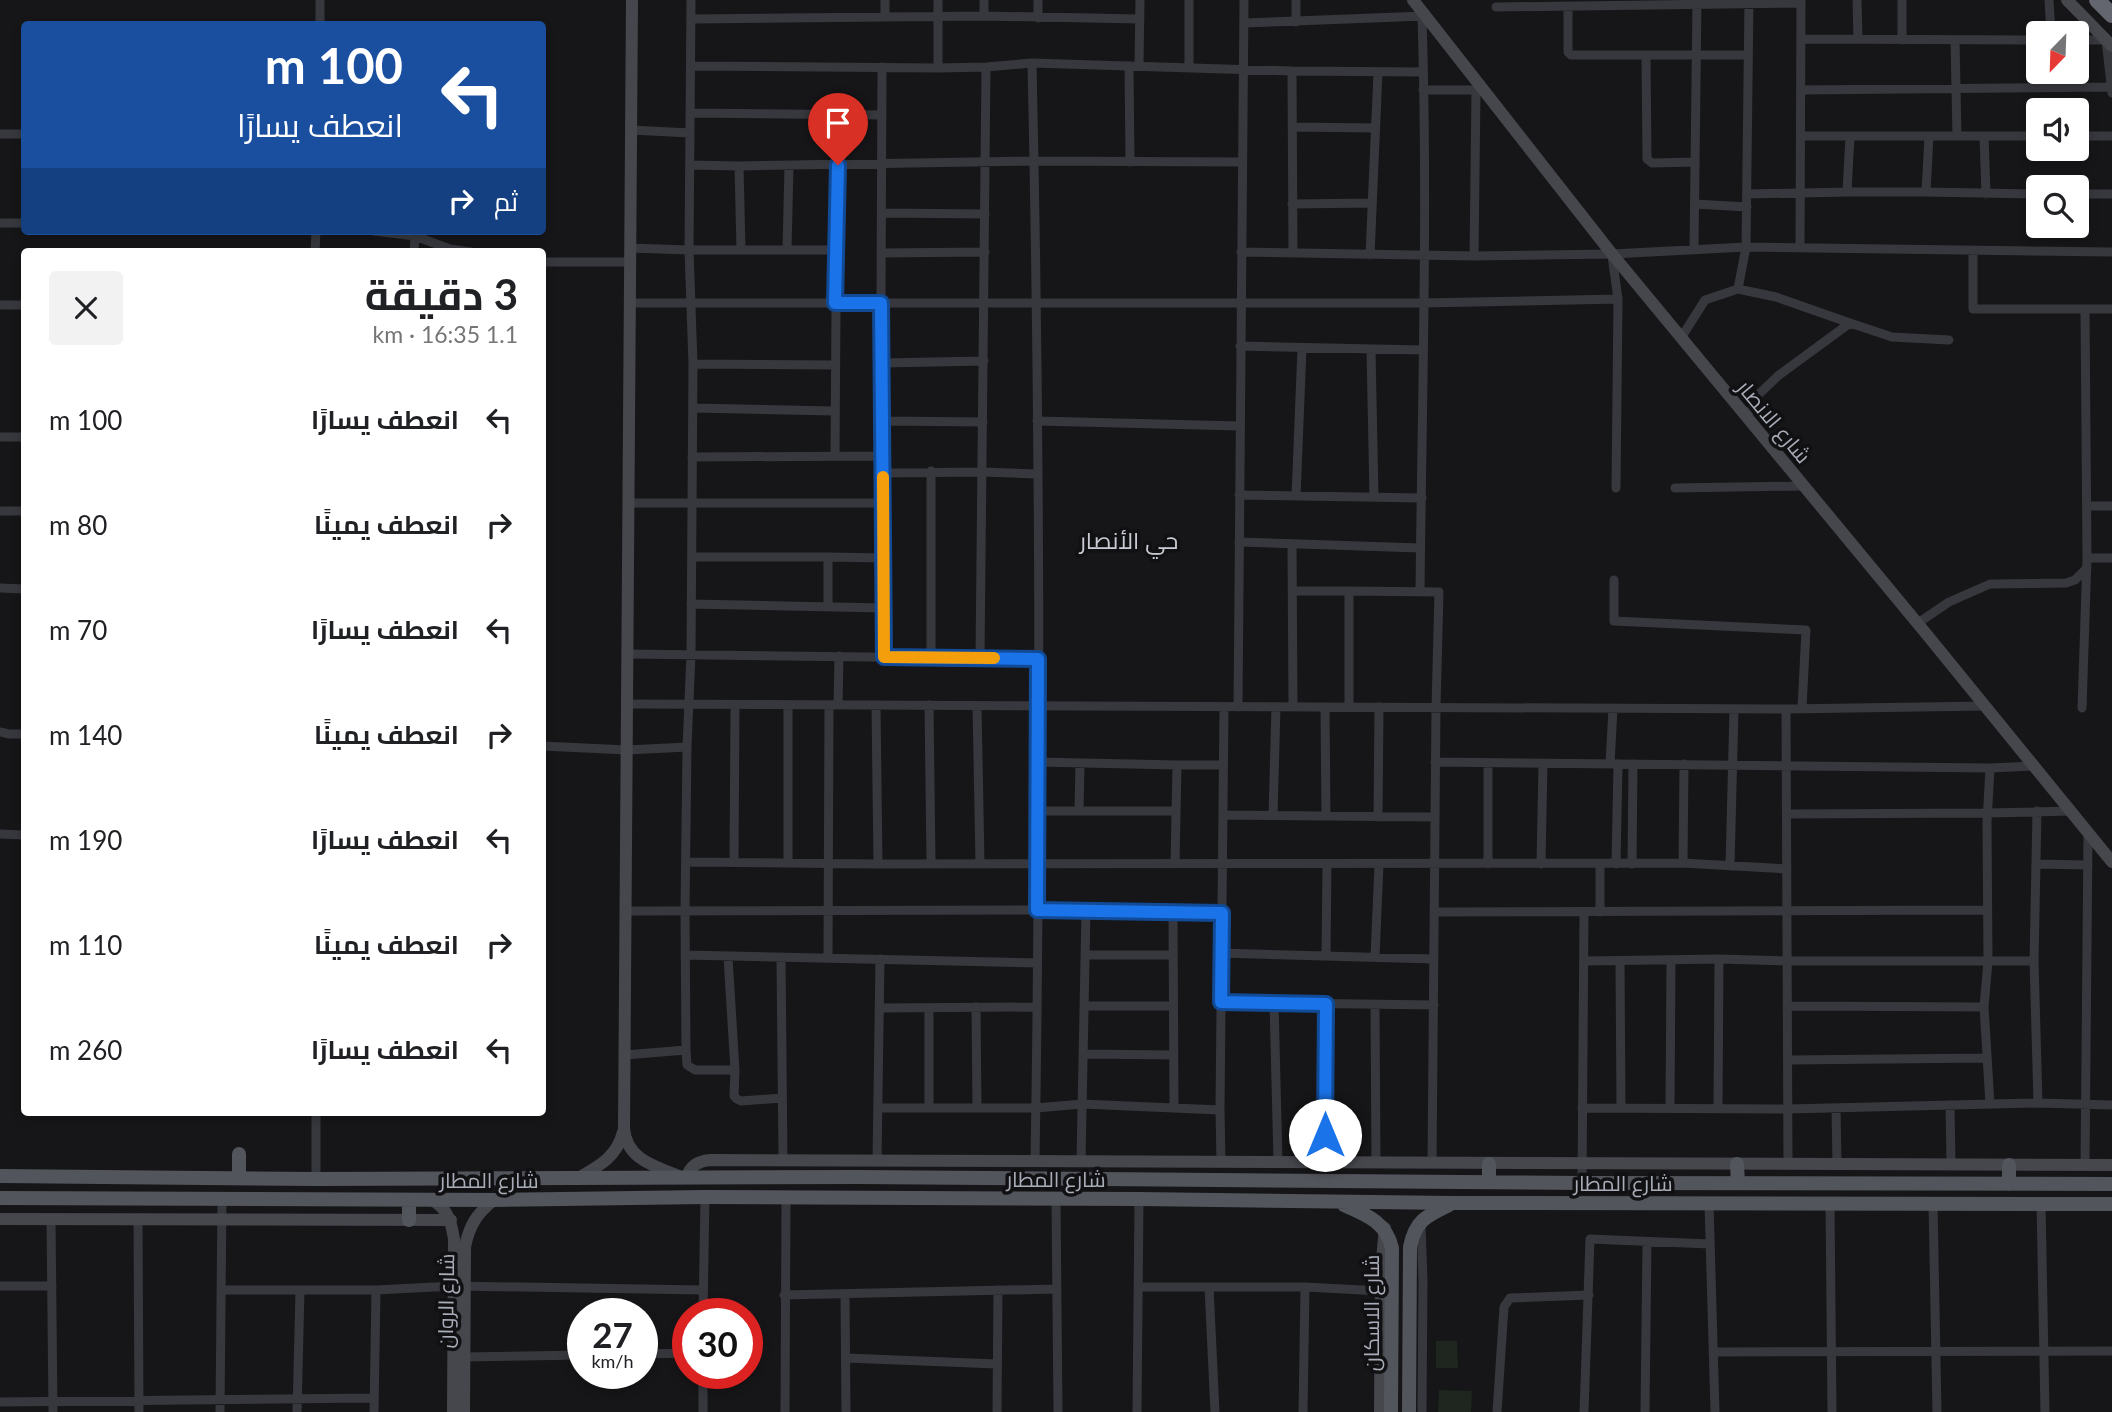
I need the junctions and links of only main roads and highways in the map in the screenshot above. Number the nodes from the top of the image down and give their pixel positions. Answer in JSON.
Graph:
{"nodes":[{"id":1,"x":2097,"y":0,"type":"edge"},
{"id":2,"x":2112,"y":15,"type":"edge"},
{"id":3,"x":239,"y":1154,"type":"dead end"},
{"id":4,"x":1489,"y":1164,"type":"road end"},
{"id":5,"x":1737,"y":1164,"type":"road end"},
{"id":6,"x":2009,"y":1165,"type":"road end"},
{"id":7,"x":0,"y":1176,"type":"edge"},
{"id":8,"x":822,"y":1177,"type":"junction"},
{"id":9,"x":858,"y":1177,"type":"junction"},
{"id":10,"x":239,"y":1178,"type":"junction"},
{"id":11,"x":1489,"y":1182,"type":"junction"},
{"id":12,"x":1642,"y":1182,"type":"junction"},
{"id":13,"x":1685,"y":1183,"type":"junction"},
{"id":14,"x":1738,"y":1183,"type":"junction"},
{"id":15,"x":2009,"y":1184,"type":"junction"},
{"id":16,"x":2112,"y":1184,"type":"edge"},
{"id":17,"x":0,"y":1198,"type":"edge"},
{"id":18,"x":860,"y":1198,"type":"junction"},
{"id":19,"x":822,"y":1199,"type":"junction"},
{"id":20,"x":409,"y":1200,"type":"junction"},
{"id":21,"x":1337,"y":1202,"type":"junction"},
{"id":22,"x":1642,"y":1202,"type":"junction"},
{"id":23,"x":1452,"y":1203,"type":"junction"},
{"id":24,"x":1685,"y":1203,"type":"junction"},
{"id":25,"x":2112,"y":1204,"type":"edge"},
{"id":26,"x":409,"y":1220,"type":"road end"},
{"id":27,"x":1386,"y":1294,"type":"junction"},
{"id":28,"x":1409,"y":1297,"type":"junction"},
{"id":29,"x":1409,"y":1320,"type":"junction"},
{"id":30,"x":1392,"y":1322,"type":"junction"},
{"id":31,"x":1391,"y":1412,"type":"edge"},
{"id":32,"x":1409,"y":1412,"type":"edge"}],
"edges":[{"from":1,"to":2,"type":"highway"},
{"from":3,"to":10,"type":"main road"},
{"from":4,"to":11,"type":"main road"},
{"from":5,"to":14,"type":"main road"},
{"from":6,"to":15,"type":"main road"},
{"from":7,"to":10,"type":"main road","name":"شارع المطار"},
{"from":8,"to":9,"type":"main road","name":"شارع المطار"},
{"from":8,"to":10,"type":"main road","name":"شارع المطار"},
{"from":8,"to":19,"type":"main road"},
{"from":9,"to":11,"type":"main road","name":"شارع المطار"},
{"from":9,"to":18,"type":"main road"},
{"from":11,"to":12,"type":"main road","name":"شارع المطار"},
{"from":12,"to":13,"type":"main road","name":"شارع المطار"},
{"from":12,"to":22,"type":"main road"},
{"from":13,"to":14,"type":"main road","name":"شارع المطار"},
{"from":13,"to":24,"type":"main road"},
{"from":14,"to":15,"type":"main road","name":"شارع المطار"},
{"from":15,"to":16,"type":"main road","name":"شارع المطار"},
{"from":17,"to":20,"type":"main road","name":"شارع المطار"},
{"from":18,"to":19,"type":"main road","name":"شارع المطار"},
{"from":18,"to":21,"type":"main road","name":"شارع المطار"},
{"from":19,"to":20,"type":"main road","name":"شارع المطار"},
{"from":20,"to":26,"type":"main road"},
{"from":21,"to":23,"type":"main road","name":"شارع المطار"},
{"from":21,"to":27,"type":"main road","name":"شارع الاسكان"},
{"from":22,"to":23,"type":"main road","name":"شارع المطار"},
{"from":22,"to":24,"type":"main road","name":"شارع المطار"},
{"from":23,"to":28,"type":"main road","name":"شارع الاسكان"},
{"from":24,"to":25,"type":"main road","name":"شارع المطار"},
{"from":27,"to":28,"type":"main road"},
{"from":27,"to":30,"type":"main road","name":"شارع الاسكان"},
{"from":28,"to":29,"type":"main road","name":"شارع الاسكان"},
{"from":29,"to":30,"type":"main road"},
{"from":29,"to":32,"type":"main road","name":"شارع الاسكان"},
{"from":30,"to":31,"type":"main road","name":"شارع الاسكان"}]}
